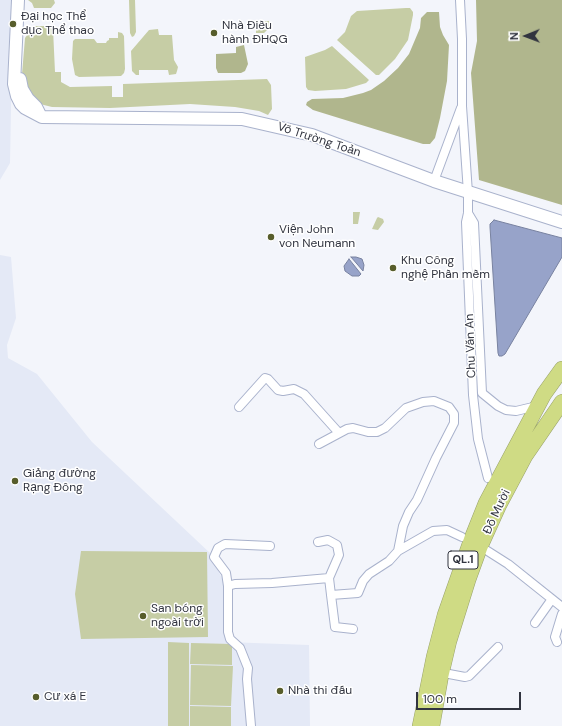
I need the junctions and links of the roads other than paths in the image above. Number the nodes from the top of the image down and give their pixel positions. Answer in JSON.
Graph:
{"nodes":[{"id":1,"x":18,"y":0,"type":"edge"},
{"id":2,"x":24,"y":0,"type":"edge"},
{"id":3,"x":460,"y":0,"type":"edge"},
{"id":4,"x":462,"y":106,"type":"junction"},
{"id":5,"x":42,"y":118,"type":"junction"},
{"id":6,"x":434,"y":181,"type":"junction"},
{"id":7,"x":468,"y":193,"type":"junction"},
{"id":8,"x":468,"y":213,"type":"junction"},
{"id":9,"x":562,"y":222,"type":"edge"},
{"id":10,"x":562,"y":369,"type":"edge"},
{"id":11,"x":482,"y":393,"type":"junction"},
{"id":12,"x":473,"y":395,"type":"junction"},
{"id":13,"x":562,"y":402,"type":"edge"},
{"id":14,"x":538,"y":406,"type":"junction"},
{"id":15,"x":239,"y":407,"type":"dead end"},
{"id":16,"x":562,"y":418,"type":"edge"},
{"id":17,"x":339,"y":433,"type":"junction"},
{"id":18,"x":319,"y":444,"type":"dead end"},
{"id":19,"x":488,"y":478,"type":"junction"},
{"id":20,"x":462,"y":537,"type":"junction"},
{"id":21,"x":318,"y":542,"type":"dead end"},
{"id":22,"x":270,"y":546,"type":"dead end"},
{"id":23,"x":483,"y":549,"type":"junction"},
{"id":24,"x":398,"y":551,"type":"junction"},
{"id":25,"x":329,"y":578,"type":"junction"},
{"id":26,"x":228,"y":586,"type":"junction"},
{"id":27,"x":331,"y":595,"type":"junction"},
{"id":28,"x":552,"y":599,"type":"junction"},
{"id":29,"x":562,"y":607,"type":"edge"},
{"id":30,"x":562,"y":614,"type":"edge"},
{"id":31,"x":535,"y":623,"type":"dead end"},
{"id":32,"x":353,"y":629,"type":"dead end"},
{"id":33,"x":557,"y":642,"type":"dead end"},
{"id":34,"x":498,"y":647,"type":"dead end"},
{"id":35,"x":449,"y":674,"type":"junction"},
{"id":36,"x":251,"y":726,"type":"edge"},
{"id":37,"x":411,"y":726,"type":"edge"},
{"id":38,"x":420,"y":726,"type":"edge"},
{"id":39,"x":432,"y":726,"type":"edge"},
{"id":40,"x":440,"y":726,"type":"edge"}],
"edges":[{"from":1,"to":5,"type":"street"},
{"from":2,"to":5,"type":"street"},
{"from":3,"to":4,"type":"street","name":"Chu Văn An"},
{"from":4,"to":6,"type":"street","name":"Chu Văn An"},
{"from":4,"to":7,"type":"street","name":"Chu Văn An"},
{"from":5,"to":6,"type":"street","name":"Võ Trường Toản"},
{"from":6,"to":7,"type":"street","name":"Võ Trường Toản"},
{"from":7,"to":8,"type":"street","name":"Chu Văn An"},
{"from":7,"to":9,"type":"street","name":"Võ Trường Toản"},
{"from":8,"to":11,"type":"street","name":"Chu Văn An"},
{"from":8,"to":12,"type":"street","name":"Chu Văn An"},
{"from":10,"to":14,"type":"highway","name":"Đỗ Mười","number":"QL.1"},
{"from":11,"to":12,"type":"street"},
{"from":11,"to":14,"type":"street","name":"Chu Văn An"},
{"from":12,"to":19,"type":"street","name":"Chu Văn An"},
{"from":13,"to":23,"type":"highway","name":"Đỗ Mười","number":"QL.1"},
{"from":14,"to":19,"type":"highway","name":"Đỗ Mười","number":"QL.1"},
{"from":14,"to":38,"type":"highway","name":"Đỗ Mười","number":"QL.1"},
{"from":15,"to":17,"type":"street"},
{"from":16,"to":23,"type":"highway","name":"Đỗ Mười","number":"QL.1"},
{"from":17,"to":18,"type":"street"},
{"from":17,"to":24,"type":"street"},
{"from":19,"to":20,"type":"highway","name":"Đỗ Mười","number":"QL.1"},
{"from":20,"to":24,"type":"street"},
{"from":20,"to":37,"type":"highway","name":"Đỗ Mười","number":"QL.1"},
{"from":21,"to":25,"type":"street"},
{"from":22,"to":26,"type":"street"},
{"from":23,"to":28,"type":"street"},
{"from":23,"to":35,"type":"highway","number":"QL.1"},
{"from":23,"to":39,"type":"highway","name":"Đỗ Mười","number":"QL.1"},
{"from":24,"to":27,"type":"street"},
{"from":25,"to":26,"type":"street"},
{"from":25,"to":27,"type":"street"},
{"from":26,"to":36,"type":"street"},
{"from":27,"to":32,"type":"street"},
{"from":28,"to":29,"type":"street"},
{"from":28,"to":31,"type":"street"},
{"from":30,"to":33,"type":"street"},
{"from":34,"to":35,"type":"street"},
{"from":35,"to":40,"type":"highway","number":"QL.1"}]}
